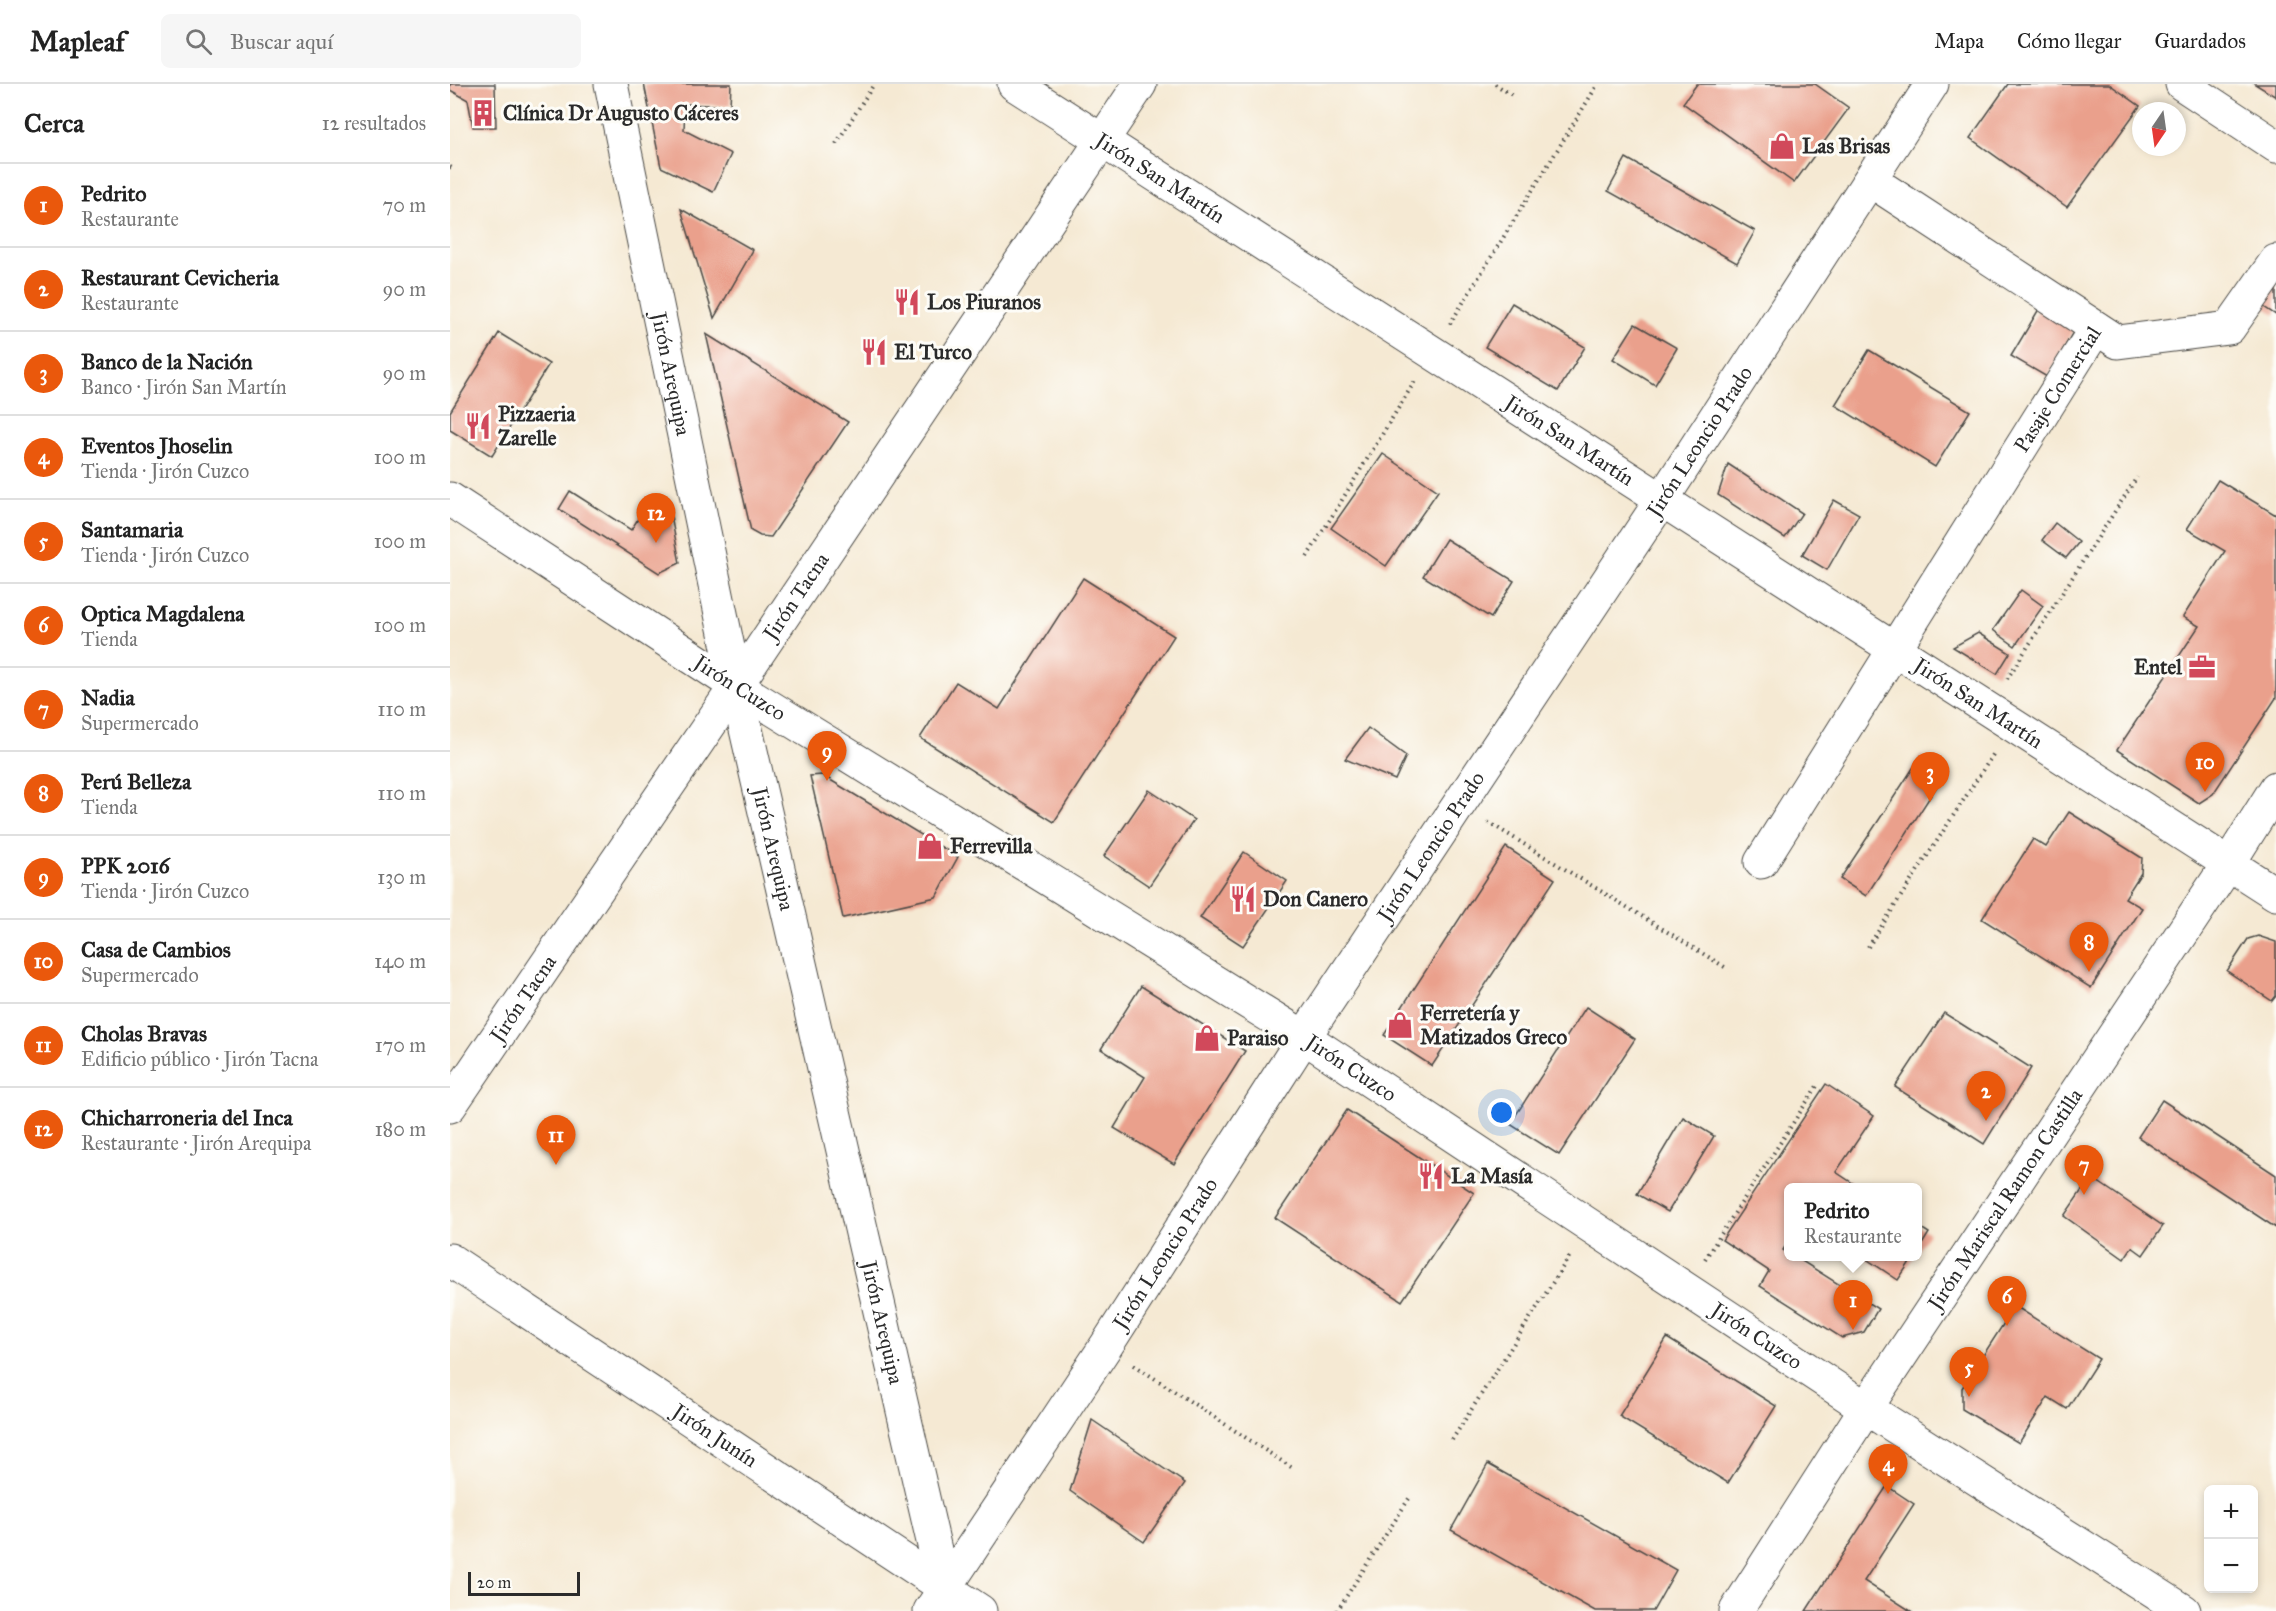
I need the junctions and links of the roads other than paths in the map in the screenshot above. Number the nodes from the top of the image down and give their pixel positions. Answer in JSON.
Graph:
{"nodes":[{"id":1,"x":611,"y":84,"type":"edge"},
{"id":2,"x":1014,"y":84,"type":"edge"},
{"id":3,"x":1140,"y":84,"type":"edge"},
{"id":4,"x":1932,"y":84,"type":"edge"},
{"id":5,"x":2182,"y":84,"type":"edge"},
{"id":6,"x":1103,"y":142,"type":"junction"},
{"id":7,"x":2276,"y":146,"type":"edge"},
{"id":8,"x":1870,"y":180,"type":"junction"},
{"id":9,"x":2276,"y":261,"type":"edge"},
{"id":10,"x":2096,"y":328,"type":"junction"},
{"id":11,"x":450,"y":499,"type":"edge"},
{"id":12,"x":1661,"y":501,"type":"junction"},
{"id":13,"x":1893,"y":648,"type":"junction"},
{"id":14,"x":736,"y":686,"type":"junction"},
{"id":15,"x":2276,"y":788,"type":"edge"},
{"id":16,"x":1761,"y":862,"type":"dead end"},
{"id":17,"x":2229,"y":863,"type":"junction"},
{"id":18,"x":2276,"y":894,"type":"edge"},
{"id":19,"x":1304,"y":1038,"type":"junction"},
{"id":20,"x":450,"y":1106,"type":"edge"},
{"id":21,"x":450,"y":1260,"type":"edge"},
{"id":22,"x":1866,"y":1408,"type":"junction"},
{"id":23,"x":941,"y":1604,"type":"edge"},
{"id":24,"x":980,"y":1611,"type":"edge"},
{"id":25,"x":1736,"y":1611,"type":"edge"},
{"id":26,"x":2184,"y":1611,"type":"edge"}],
"edges":[{"from":1,"to":14,"type":"street","name":"Jirón Arequipa"},
{"from":2,"to":6,"type":"street","name":"Jirón San Martín"},
{"from":3,"to":6,"type":"street","name":"Jirón Tacna"},
{"from":4,"to":8,"type":"street","name":"Jirón Leoncio Prado"},
{"from":5,"to":7,"type":"street"},
{"from":6,"to":12,"type":"street","name":"Jirón San Martín"},
{"from":6,"to":14,"type":"street","name":"Jirón Tacna"},
{"from":8,"to":10,"type":"street","name":"Pasaje Comercial"},
{"from":8,"to":12,"type":"street","name":"Jirón Leoncio Prado"},
{"from":9,"to":10,"type":"street"},
{"from":10,"to":13,"type":"street","name":"Pasaje Comercial"},
{"from":11,"to":14,"type":"street","name":"Jirón Cuzco"},
{"from":12,"to":13,"type":"street","name":"Jirón San Martín"},
{"from":12,"to":19,"type":"street","name":"Jirón Leoncio Prado"},
{"from":13,"to":16,"type":"street","name":"Pasaje Comercial"},
{"from":13,"to":17,"type":"street","name":"Jirón San Martín"},
{"from":14,"to":19,"type":"street","name":"Jirón Cuzco"},
{"from":14,"to":20,"type":"street","name":"Jirón Tacna"},
{"from":14,"to":23,"type":"street","name":"Jirón Arequipa"},
{"from":15,"to":17,"type":"street","name":"Jirón Mariscal Ramon Castilla"},
{"from":17,"to":18,"type":"street","name":"Jirón San Martín"},
{"from":17,"to":22,"type":"street","name":"Jirón Mariscal Ramon Castilla"},
{"from":19,"to":22,"type":"street","name":"Jirón Cuzco"},
{"from":19,"to":23,"type":"street","name":"Jirón Leoncio Prado"},
{"from":21,"to":23,"type":"street","name":"Jirón Junín"},
{"from":22,"to":25,"type":"street","name":"Jirón Mariscal Ramon Castilla"},
{"from":22,"to":26,"type":"street","name":"Jirón Cuzco"},
{"from":23,"to":24,"type":"street","name":"Jirón Junín"}]}
